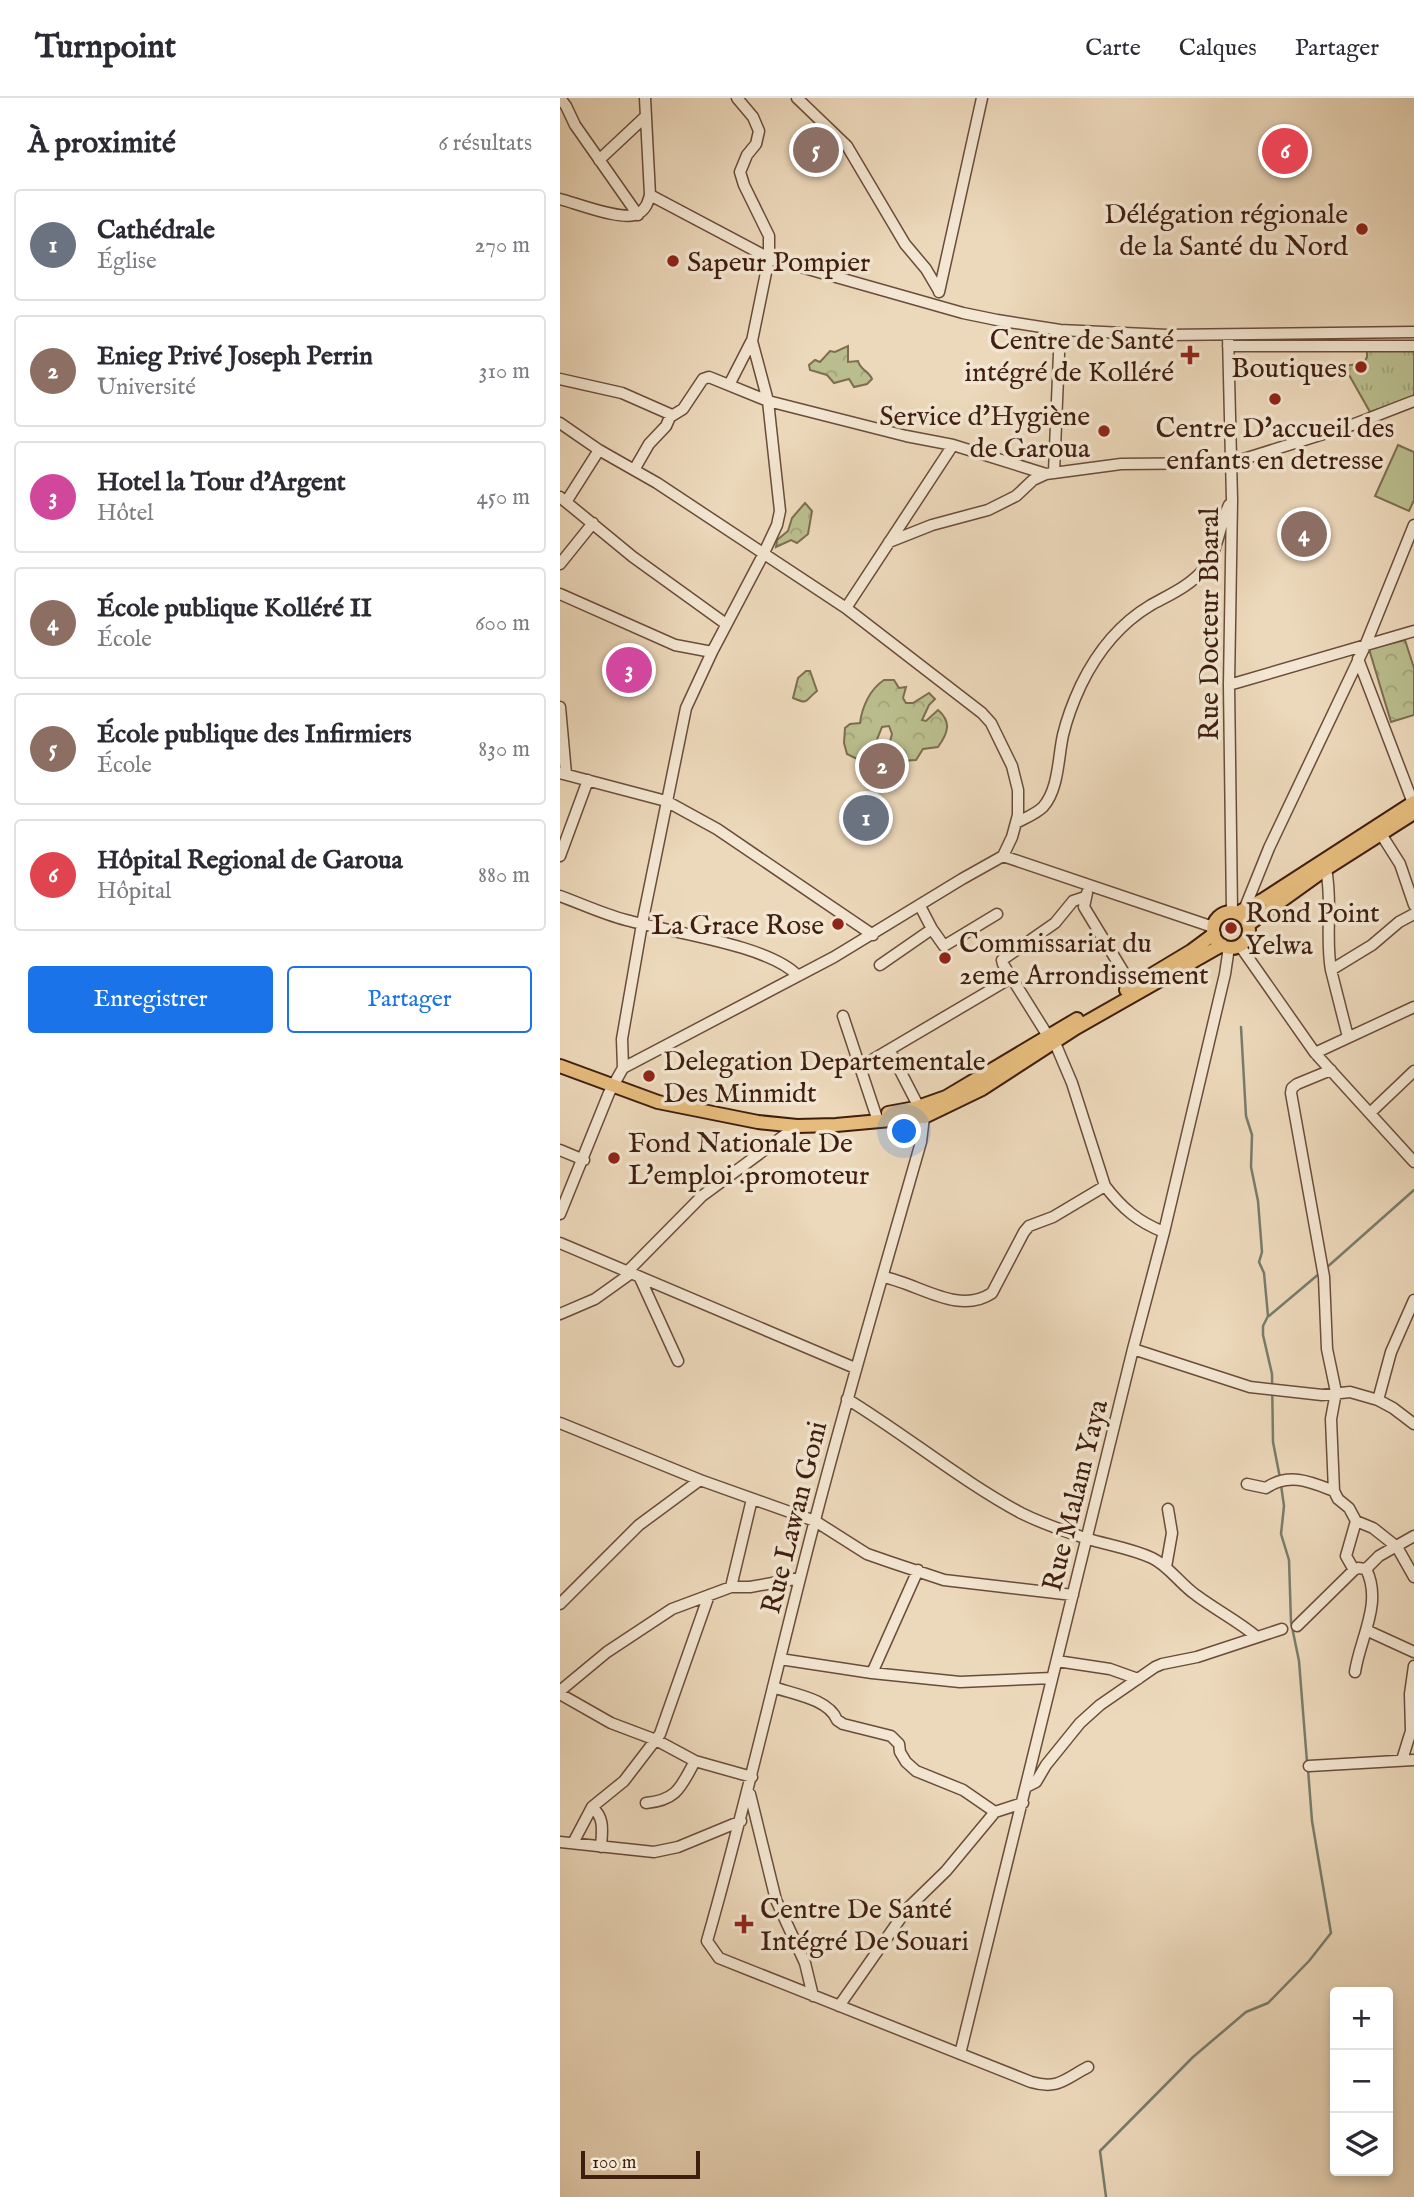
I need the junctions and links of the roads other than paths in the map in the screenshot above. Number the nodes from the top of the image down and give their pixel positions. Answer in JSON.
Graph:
{"nodes":[{"id":1,"x":797,"y":98,"type":"edge"},
{"id":2,"x":982,"y":98,"type":"edge"},
{"id":3,"x":560,"y":99,"type":"edge"},
{"id":4,"x":644,"y":99,"type":"edge"},
{"id":5,"x":737,"y":99,"type":"edge"},
{"id":6,"x":646,"y":116,"type":"junction"},
{"id":7,"x":599,"y":160,"type":"junction"},
{"id":8,"x":650,"y":195,"type":"junction"},
{"id":9,"x":560,"y":198,"type":"edge"},
{"id":10,"x":638,"y":215,"type":"junction"},
{"id":11,"x":769,"y":258,"type":"junction"},
{"id":12,"x":939,"y":291,"type":"junction"},
{"id":13,"x":936,"y":305,"type":"junction"},
{"id":14,"x":1060,"y":330,"type":"junction"},
{"id":15,"x":1414,"y":332,"type":"edge"},
{"id":16,"x":752,"y":341,"type":"junction"},
{"id":17,"x":1228,"y":341,"type":"junction"},
{"id":18,"x":1414,"y":346,"type":"edge"},
{"id":19,"x":560,"y":379,"type":"edge"},
{"id":20,"x":729,"y":385,"type":"junction"},
{"id":21,"x":768,"y":401,"type":"junction"},
{"id":22,"x":1414,"y":401,"type":"edge"},
{"id":23,"x":672,"y":415,"type":"junction"},
{"id":24,"x":560,"y":424,"type":"edge"},
{"id":25,"x":953,"y":445,"type":"junction"},
{"id":26,"x":599,"y":450,"type":"junction"},
{"id":27,"x":1231,"y":463,"type":"junction"},
{"id":28,"x":634,"y":470,"type":"junction"},
{"id":29,"x":1050,"y":473,"type":"junction"},
{"id":30,"x":563,"y":499,"type":"edge"},
{"id":31,"x":1231,"y":500,"type":"junction"},
{"id":32,"x":593,"y":523,"type":"junction"},
{"id":33,"x":1414,"y":525,"type":"edge"},
{"id":34,"x":889,"y":541,"type":"junction"},
{"id":35,"x":763,"y":555,"type":"junction"},
{"id":36,"x":560,"y":564,"type":"edge"},
{"id":37,"x":560,"y":594,"type":"edge"},
{"id":38,"x":846,"y":608,"type":"junction"},
{"id":39,"x":726,"y":624,"type":"junction"},
{"id":40,"x":1414,"y":631,"type":"edge"},
{"id":41,"x":1365,"y":646,"type":"junction"},
{"id":42,"x":712,"y":652,"type":"junction"},
{"id":43,"x":1358,"y":659,"type":"junction"},
{"id":44,"x":1229,"y":685,"type":"junction"},
{"id":45,"x":560,"y":708,"type":"edge"},
{"id":46,"x":563,"y":774,"type":"edge"},
{"id":47,"x":588,"y":780,"type":"junction"},
{"id":48,"x":666,"y":801,"type":"junction"},
{"id":49,"x":1414,"y":806,"type":"edge"},
{"id":50,"x":1016,"y":823,"type":"junction"},
{"id":51,"x":1381,"y":834,"type":"junction"},
{"id":52,"x":560,"y":856,"type":"edge"},
{"id":53,"x":1003,"y":856,"type":"junction"},
{"id":54,"x":1326,"y":869,"type":"junction"},
{"id":55,"x":1090,"y":886,"type":"junction"},
{"id":56,"x":560,"y":896,"type":"edge"},
{"id":57,"x":1085,"y":897,"type":"junction"},
{"id":58,"x":1414,"y":905,"type":"edge"},
{"id":59,"x":920,"y":906,"type":"junction"},
{"id":60,"x":1238,"y":912,"type":"junction"},
{"id":61,"x":997,"y":914,"type":"dead end"},
{"id":62,"x":1414,"y":914,"type":"edge"},
{"id":63,"x":642,"y":924,"type":"junction"},
{"id":64,"x":1248,"y":925,"type":"junction"},
{"id":65,"x":932,"y":929,"type":"junction"},
{"id":66,"x":873,"y":935,"type":"junction"},
{"id":67,"x":1224,"y":940,"type":"junction"},
{"id":68,"x":880,"y":965,"type":"dead end"},
{"id":69,"x":1331,"y":970,"type":"junction"},
{"id":70,"x":798,"y":976,"type":"junction"},
{"id":71,"x":1012,"y":978,"type":"junction"},
{"id":72,"x":1132,"y":986,"type":"junction"},
{"id":73,"x":1414,"y":1007,"type":"edge"},
{"id":74,"x":843,"y":1016,"type":"dead end"},
{"id":75,"x":1348,"y":1037,"type":"junction"},
{"id":76,"x":1051,"y":1039,"type":"junction"},
{"id":77,"x":890,"y":1051,"type":"junction"},
{"id":78,"x":1315,"y":1053,"type":"junction"},
{"id":79,"x":560,"y":1057,"type":"edge"},
{"id":80,"x":560,"y":1066,"type":"edge"},
{"id":81,"x":860,"y":1068,"type":"junction"},
{"id":82,"x":1331,"y":1070,"type":"junction"},
{"id":83,"x":1414,"y":1071,"type":"edge"},
{"id":84,"x":617,"y":1078,"type":"junction"},
{"id":85,"x":922,"y":1112,"type":"junction"},
{"id":86,"x":1370,"y":1113,"type":"junction"},
{"id":87,"x":876,"y":1115,"type":"junction"},
{"id":88,"x":797,"y":1126,"type":"junction"},
{"id":89,"x":560,"y":1150,"type":"edge"},
{"id":90,"x":584,"y":1160,"type":"junction"},
{"id":91,"x":1414,"y":1162,"type":"edge"},
{"id":92,"x":1105,"y":1186,"type":"junction"},
{"id":93,"x":560,"y":1214,"type":"edge"},
{"id":94,"x":1164,"y":1232,"type":"junction"},
{"id":95,"x":560,"y":1243,"type":"edge"},
{"id":96,"x":632,"y":1275,"type":"junction"},
{"id":97,"x":883,"y":1277,"type":"junction"},
{"id":98,"x":1414,"y":1300,"type":"edge"},
{"id":99,"x":560,"y":1314,"type":"edge"},
{"id":100,"x":1133,"y":1349,"type":"junction"},
{"id":101,"x":678,"y":1361,"type":"dead end"},
{"id":102,"x":855,"y":1368,"type":"junction"},
{"id":103,"x":1336,"y":1392,"type":"junction"},
{"id":104,"x":847,"y":1399,"type":"junction"},
{"id":105,"x":1378,"y":1400,"type":"junction"},
{"id":106,"x":1414,"y":1424,"type":"edge"},
{"id":107,"x":568,"y":1426,"type":"edge"},
{"id":108,"x":701,"y":1480,"type":"junction"},
{"id":109,"x":1247,"y":1484,"type":"dead end"},
{"id":110,"x":1334,"y":1491,"type":"junction"},
{"id":111,"x":752,"y":1499,"type":"junction"},
{"id":112,"x":1168,"y":1509,"type":"dead end"},
{"id":113,"x":815,"y":1521,"type":"junction"},
{"id":114,"x":1356,"y":1521,"type":"junction"},
{"id":115,"x":1414,"y":1536,"type":"edge"},
{"id":116,"x":1087,"y":1538,"type":"junction"},
{"id":117,"x":1397,"y":1547,"type":"junction"},
{"id":118,"x":1166,"y":1567,"type":"junction"},
{"id":119,"x":1366,"y":1569,"type":"junction"},
{"id":120,"x":918,"y":1570,"type":"junction"},
{"id":121,"x":1353,"y":1570,"type":"junction"},
{"id":122,"x":1414,"y":1577,"type":"edge"},
{"id":123,"x":800,"y":1578,"type":"junction"},
{"id":124,"x":731,"y":1587,"type":"junction"},
{"id":125,"x":709,"y":1595,"type":"junction"},
{"id":126,"x":1073,"y":1595,"type":"junction"},
{"id":127,"x":560,"y":1604,"type":"edge"},
{"id":128,"x":1297,"y":1626,"type":"dead end"},
{"id":129,"x":1282,"y":1629,"type":"dead end"},
{"id":130,"x":1366,"y":1630,"type":"junction"},
{"id":131,"x":1257,"y":1637,"type":"junction"},
{"id":132,"x":1414,"y":1653,"type":"edge"},
{"id":133,"x":780,"y":1659,"type":"junction"},
{"id":134,"x":1057,"y":1661,"type":"junction"},
{"id":135,"x":1414,"y":1666,"type":"edge"},
{"id":136,"x":1355,"y":1672,"type":"dead end"},
{"id":137,"x":872,"y":1674,"type":"junction"},
{"id":138,"x":1052,"y":1678,"type":"junction"},
{"id":139,"x":1138,"y":1679,"type":"junction"},
{"id":140,"x":773,"y":1687,"type":"junction"},
{"id":141,"x":560,"y":1692,"type":"edge"},
{"id":142,"x":656,"y":1740,"type":"junction"},
{"id":143,"x":1402,"y":1760,"type":"junction"},
{"id":144,"x":1414,"y":1760,"type":"edge"},
{"id":145,"x":695,"y":1761,"type":"junction"},
{"id":146,"x":1309,"y":1766,"type":"dead end"},
{"id":147,"x":752,"y":1777,"type":"junction"},
{"id":148,"x":1026,"y":1787,"type":"junction"},
{"id":149,"x":749,"y":1790,"type":"junction"},
{"id":150,"x":646,"y":1803,"type":"dead end"},
{"id":151,"x":1023,"y":1803,"type":"junction"},
{"id":152,"x":592,"y":1807,"type":"junction"},
{"id":153,"x":995,"y":1812,"type":"junction"},
{"id":154,"x":741,"y":1821,"type":"junction"},
{"id":155,"x":560,"y":1842,"type":"edge"},
{"id":156,"x":573,"y":1843,"type":"junction"},
{"id":157,"x":601,"y":1847,"type":"junction"},
{"id":158,"x":813,"y":1996,"type":"junction"},
{"id":159,"x":839,"y":2006,"type":"junction"},
{"id":160,"x":960,"y":2054,"type":"junction"},
{"id":161,"x":1088,"y":2067,"type":"dead end"}],
"edges":[{"from":1,"to":12,"type":"street"},
{"from":2,"to":12,"type":"street"},
{"from":3,"to":7,"type":"street"},
{"from":4,"to":6,"type":"street"},
{"from":5,"to":11,"type":"street"},
{"from":6,"to":7,"type":"street"},
{"from":6,"to":8,"type":"street"},
{"from":7,"to":10,"type":"street"},
{"from":8,"to":10,"type":"street"},
{"from":8,"to":11,"type":"street"},
{"from":9,"to":10,"type":"street"},
{"from":11,"to":13,"type":"street"},
{"from":11,"to":16,"type":"street"},
{"from":12,"to":13,"type":"street"},
{"from":13,"to":14,"type":"street"},
{"from":14,"to":17,"type":"street"},
{"from":14,"to":29,"type":"street"},
{"from":15,"to":17,"type":"street"},
{"from":16,"to":20,"type":"street"},
{"from":16,"to":21,"type":"street"},
{"from":17,"to":18,"type":"street"},
{"from":17,"to":27,"type":"street","name":"Rue Docteur Bbaral"},
{"from":19,"to":23,"type":"street"},
{"from":20,"to":21,"type":"street"},
{"from":20,"to":23,"type":"street"},
{"from":21,"to":25,"type":"street"},
{"from":21,"to":35,"type":"street"},
{"from":22,"to":27,"type":"street"},
{"from":23,"to":28,"type":"street"},
{"from":24,"to":26,"type":"street"},
{"from":25,"to":29,"type":"street"},
{"from":25,"to":34,"type":"street"},
{"from":26,"to":28,"type":"street"},
{"from":26,"to":30,"type":"street"},
{"from":27,"to":29,"type":"street"},
{"from":27,"to":31,"type":"street","name":"Rue Docteur Bbaral"},
{"from":28,"to":35,"type":"street"},
{"from":29,"to":34,"type":"street"},
{"from":30,"to":32,"type":"street"},
{"from":31,"to":44,"type":"street","name":"Rue Docteur Bbaral"},
{"from":31,"to":50,"type":"street"},
{"from":32,"to":36,"type":"street"},
{"from":32,"to":39,"type":"street"},
{"from":33,"to":41,"type":"street"},
{"from":34,"to":38,"type":"street"},
{"from":35,"to":38,"type":"street"},
{"from":35,"to":39,"type":"street"},
{"from":37,"to":42,"type":"street"},
{"from":38,"to":50,"type":"street"},
{"from":39,"to":42,"type":"street"},
{"from":40,"to":41,"type":"street"},
{"from":41,"to":43,"type":"street"},
{"from":41,"to":44,"type":"street"},
{"from":42,"to":48,"type":"street"},
{"from":43,"to":49,"type":"street"},
{"from":43,"to":60,"type":"street"},
{"from":44,"to":60,"type":"street","name":"Rue Docteur Bbaral"},
{"from":45,"to":46,"type":"street"},
{"from":46,"to":47,"type":"street"},
{"from":47,"to":48,"type":"street"},
{"from":47,"to":52,"type":"street"},
{"from":48,"to":63,"type":"street"},
{"from":48,"to":66,"type":"street"},
{"from":49,"to":51,"type":"main road"},
{"from":49,"to":60,"type":"main road"},
{"from":50,"to":53,"type":"street"},
{"from":51,"to":54,"type":"main road"},
{"from":51,"to":58,"type":"street"},
{"from":53,"to":55,"type":"street"},
{"from":53,"to":59,"type":"street"},
{"from":54,"to":64,"type":"main road"},
{"from":54,"to":69,"type":"street"},
{"from":55,"to":57,"type":"street"},
{"from":55,"to":67,"type":"street"},
{"from":56,"to":63,"type":"street"},
{"from":57,"to":71,"type":"street"},
{"from":57,"to":72,"type":"street"},
{"from":59,"to":65,"type":"street"},
{"from":59,"to":66,"type":"street"},
{"from":60,"to":64,"type":"main road"},
{"from":60,"to":67,"type":"main road"},
{"from":61,"to":65,"type":"street"},
{"from":62,"to":69,"type":"street"},
{"from":63,"to":70,"type":"street"},
{"from":63,"to":84,"type":"street"},
{"from":64,"to":67,"type":"main road"},
{"from":65,"to":68,"type":"street"},
{"from":66,"to":70,"type":"street"},
{"from":67,"to":72,"type":"main road"},
{"from":67,"to":76,"type":"main road"},
{"from":67,"to":78,"type":"street"},
{"from":67,"to":94,"type":"street","name":"Rue Malam Yaya"},
{"from":69,"to":75,"type":"street"},
{"from":70,"to":84,"type":"street"},
{"from":71,"to":76,"type":"street"},
{"from":71,"to":77,"type":"street"},
{"from":72,"to":76,"type":"main road"},
{"from":73,"to":75,"type":"street"},
{"from":74,"to":81,"type":"street"},
{"from":75,"to":78,"type":"street"},
{"from":76,"to":85,"type":"main road"},
{"from":76,"to":92,"type":"street"},
{"from":77,"to":81,"type":"street"},
{"from":77,"to":85,"type":"street"},
{"from":78,"to":82,"type":"street"},
{"from":79,"to":84,"type":"main road"},
{"from":80,"to":84,"type":"main road"},
{"from":81,"to":87,"type":"street"},
{"from":82,"to":86,"type":"street"},
{"from":82,"to":103,"type":"street"},
{"from":83,"to":86,"type":"street"},
{"from":84,"to":87,"type":"main road"},
{"from":84,"to":88,"type":"main road"},
{"from":84,"to":90,"type":"street"},
{"from":85,"to":87,"type":"main road"},
{"from":85,"to":88,"type":"main road"},
{"from":85,"to":97,"type":"street","name":"Rue Lawan Goni"},
{"from":86,"to":91,"type":"street"},
{"from":88,"to":96,"type":"street"},
{"from":89,"to":90,"type":"street"},
{"from":90,"to":93,"type":"street"},
{"from":92,"to":94,"type":"street"},
{"from":92,"to":97,"type":"street"},
{"from":94,"to":100,"type":"street","name":"Rue Malam Yaya"},
{"from":95,"to":96,"type":"street"},
{"from":96,"to":99,"type":"street"},
{"from":96,"to":101,"type":"street"},
{"from":96,"to":102,"type":"street"},
{"from":97,"to":102,"type":"street","name":"Rue Lawan Goni"},
{"from":98,"to":105,"type":"street"},
{"from":100,"to":103,"type":"street"},
{"from":100,"to":116,"type":"street","name":"Rue Malam Yaya"},
{"from":102,"to":104,"type":"street","name":"Rue Lawan Goni"},
{"from":103,"to":105,"type":"street"},
{"from":103,"to":110,"type":"street"},
{"from":104,"to":113,"type":"street","name":"Rue Lawan Goni"},
{"from":104,"to":116,"type":"street"},
{"from":105,"to":106,"type":"street"},
{"from":107,"to":108,"type":"street"},
{"from":108,"to":111,"type":"street"},
{"from":108,"to":127,"type":"street"},
{"from":109,"to":110,"type":"street"},
{"from":110,"to":114,"type":"street"},
{"from":111,"to":113,"type":"street"},
{"from":111,"to":124,"type":"street"},
{"from":112,"to":118,"type":"street"},
{"from":113,"to":120,"type":"street"},
{"from":113,"to":123,"type":"street","name":"Rue Lawan Goni"},
{"from":114,"to":117,"type":"street"},
{"from":114,"to":121,"type":"street"},
{"from":115,"to":117,"type":"street"},
{"from":116,"to":118,"type":"street"},
{"from":116,"to":126,"type":"street","name":"Rue Malam Yaya"},
{"from":117,"to":119,"type":"street"},
{"from":117,"to":122,"type":"street"},
{"from":118,"to":131,"type":"street"},
{"from":119,"to":121,"type":"street"},
{"from":119,"to":130,"type":"street"},
{"from":120,"to":126,"type":"street"},
{"from":120,"to":137,"type":"street"},
{"from":121,"to":128,"type":"street"},
{"from":123,"to":124,"type":"street"},
{"from":123,"to":133,"type":"street","name":"Rue Lawan Goni"},
{"from":124,"to":125,"type":"street"},
{"from":125,"to":141,"type":"street"},
{"from":125,"to":142,"type":"street"},
{"from":126,"to":134,"type":"street","name":"Rue Malam Yaya"},
{"from":129,"to":131,"type":"street"},
{"from":130,"to":132,"type":"street"},
{"from":130,"to":136,"type":"street"},
{"from":131,"to":139,"type":"street"},
{"from":133,"to":137,"type":"street"},
{"from":133,"to":140,"type":"street","name":"Rue Lawan Goni"},
{"from":134,"to":138,"type":"street","name":"Rue Malam Yaya"},
{"from":134,"to":139,"type":"street"},
{"from":135,"to":143,"type":"street"},
{"from":137,"to":138,"type":"street"},
{"from":138,"to":148,"type":"street","name":"Rue Malam Yaya"},
{"from":139,"to":148,"type":"street"},
{"from":140,"to":147,"type":"street","name":"Rue Lawan Goni"},
{"from":140,"to":153,"type":"street"},
{"from":141,"to":142,"type":"street"},
{"from":142,"to":145,"type":"street"},
{"from":142,"to":152,"type":"street"},
{"from":143,"to":144,"type":"street"},
{"from":143,"to":146,"type":"street"},
{"from":145,"to":147,"type":"street"},
{"from":145,"to":150,"type":"street"},
{"from":147,"to":149,"type":"street","name":"Rue Lawan Goni"},
{"from":148,"to":151,"type":"street","name":"Rue Malam Yaya"},
{"from":149,"to":154,"type":"street","name":"Rue Lawan Goni"},
{"from":149,"to":158,"type":"street"},
{"from":151,"to":153,"type":"street"},
{"from":151,"to":160,"type":"street","name":"Rue Malam Yaya"},
{"from":152,"to":156,"type":"street"},
{"from":152,"to":157,"type":"street"},
{"from":153,"to":159,"type":"street"},
{"from":154,"to":157,"type":"street"},
{"from":154,"to":158,"type":"street","name":"Rue Lawan Goni"},
{"from":155,"to":156,"type":"street"},
{"from":156,"to":157,"type":"street"},
{"from":158,"to":159,"type":"street"},
{"from":159,"to":160,"type":"street"},
{"from":160,"to":161,"type":"street"}]}
